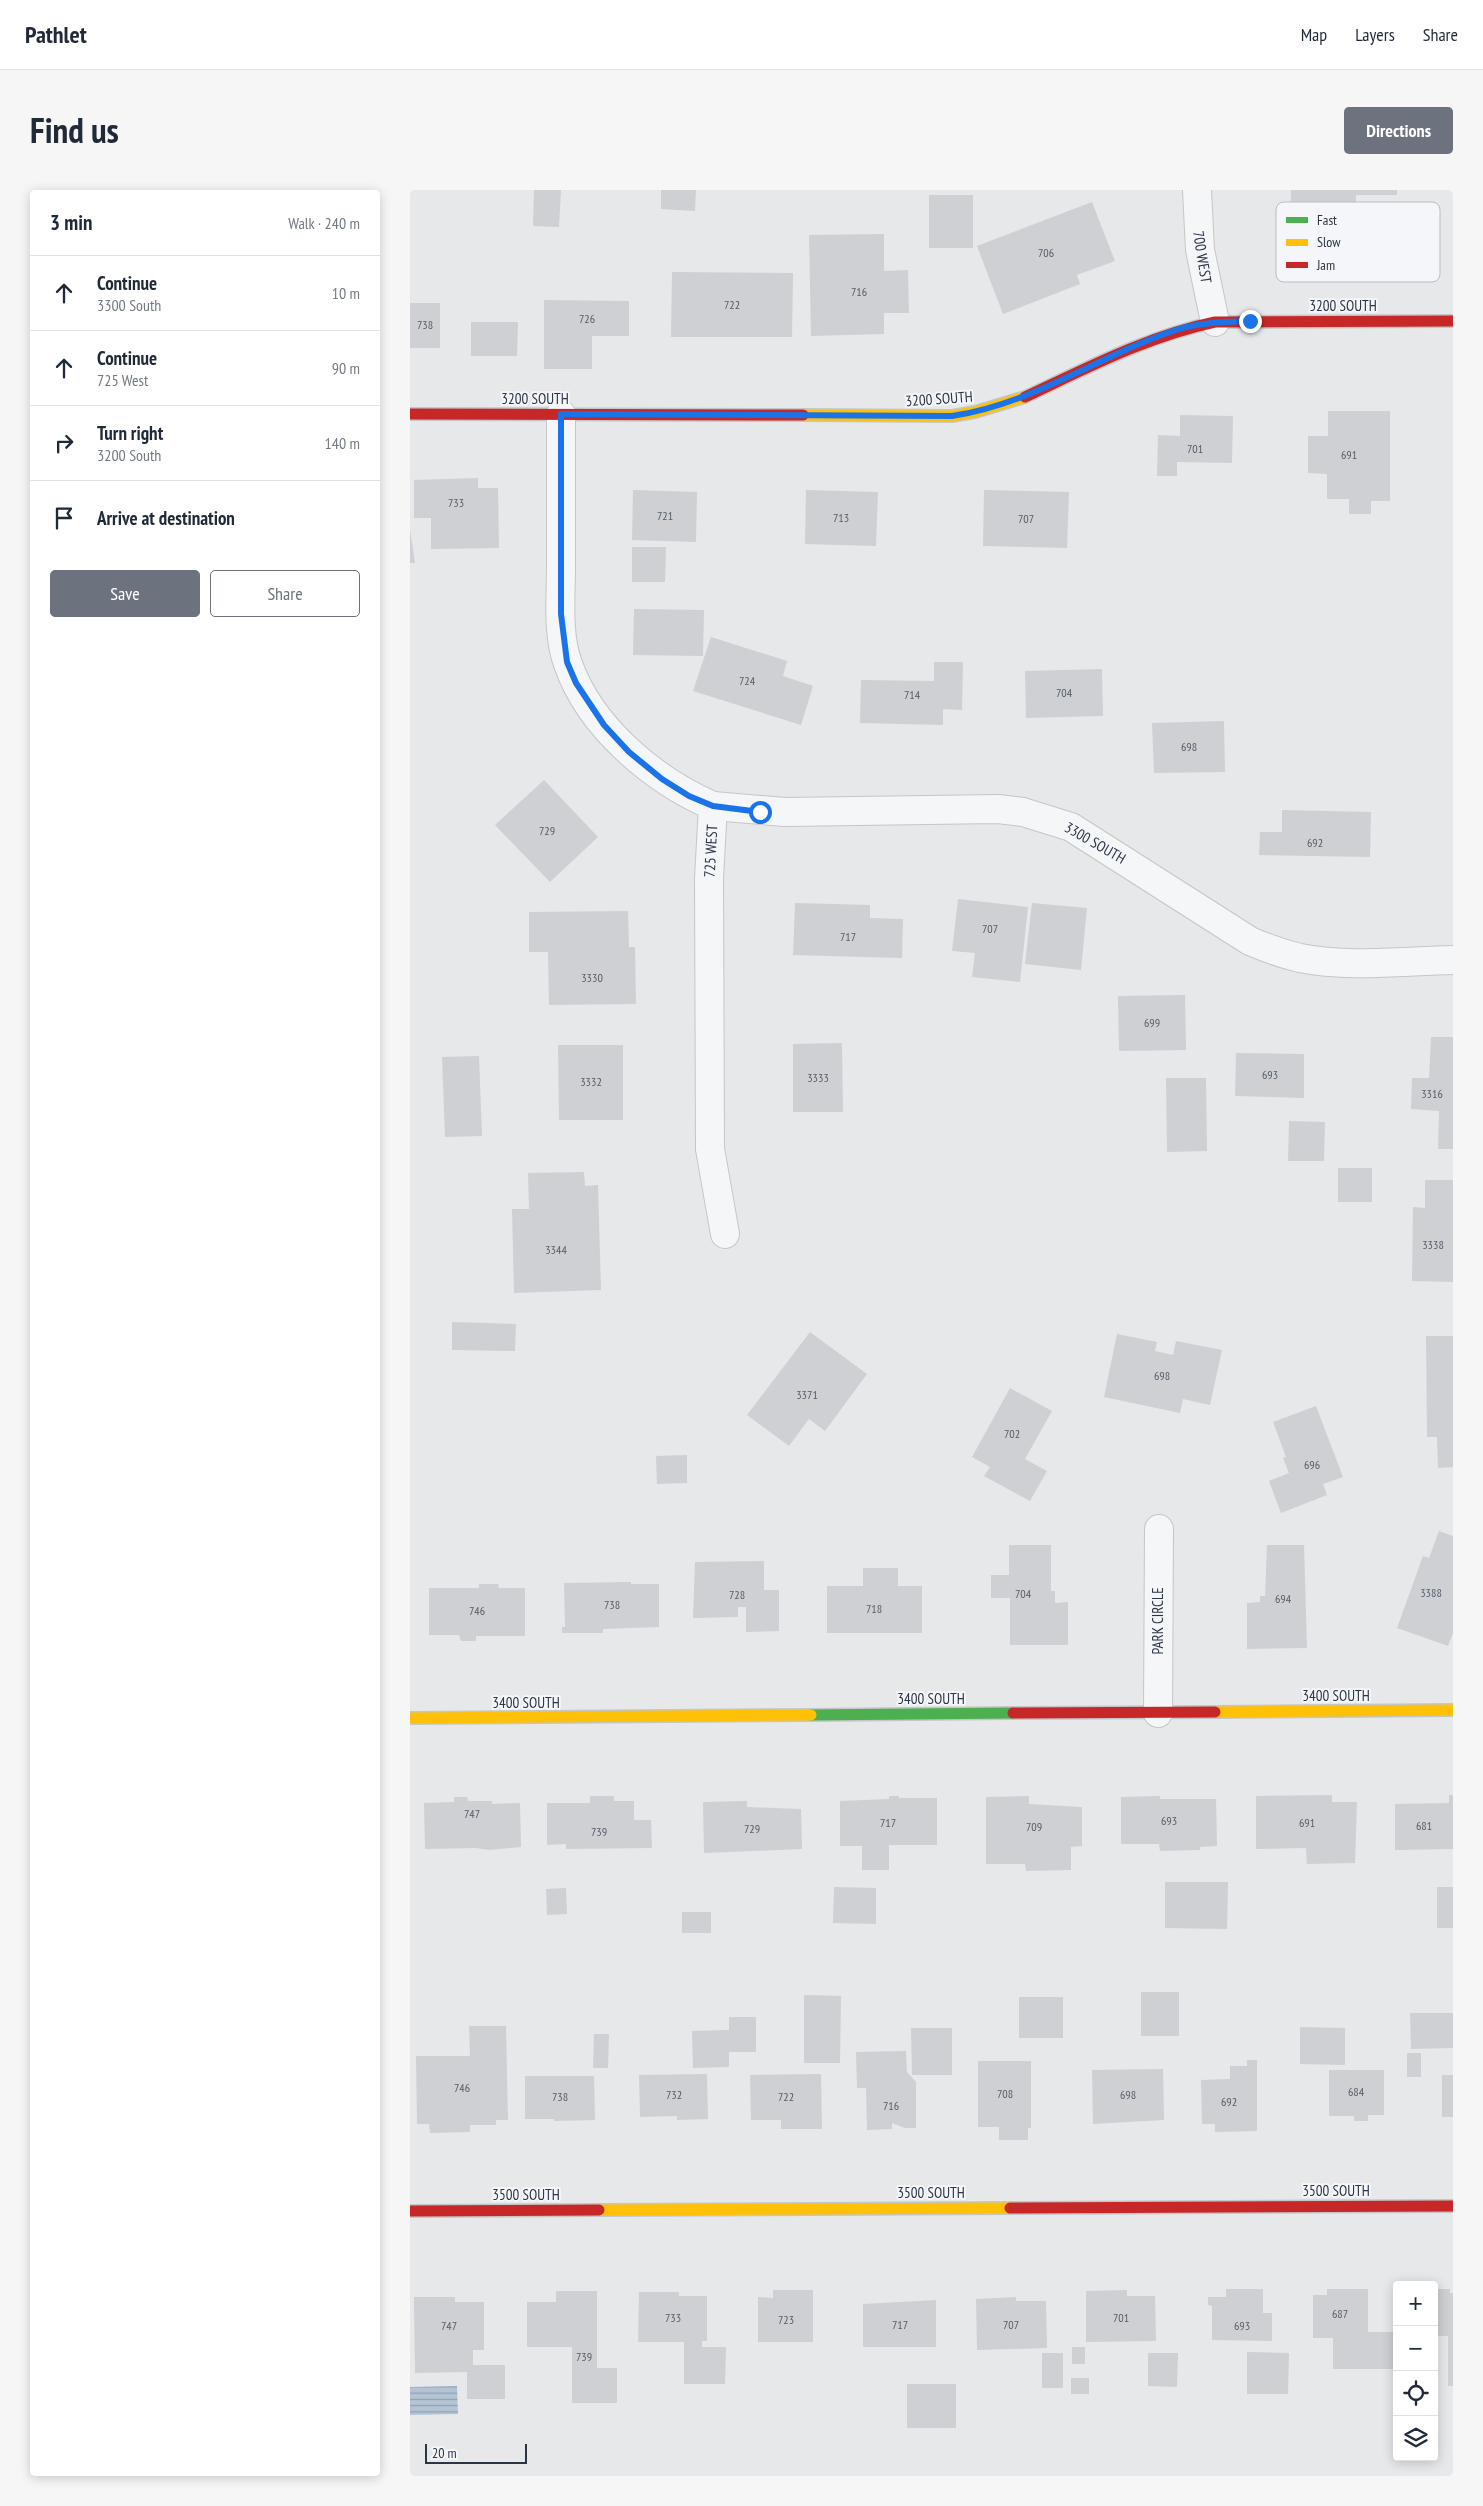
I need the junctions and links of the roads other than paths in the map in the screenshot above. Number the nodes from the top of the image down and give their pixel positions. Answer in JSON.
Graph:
{"nodes":[{"id":1,"x":1197,"y":190,"type":"edge"},
{"id":2,"x":1453,"y":321,"type":"edge"},
{"id":3,"x":1214,"y":322,"type":"junction"},
{"id":4,"x":410,"y":414,"type":"edge"},
{"id":5,"x":561,"y":414,"type":"junction"},
{"id":6,"x":713,"y":806,"type":"junction"},
{"id":7,"x":1453,"y":960,"type":"edge"},
{"id":8,"x":726,"y":1234,"type":"dead end"},
{"id":9,"x":1159,"y":1529,"type":"dead end"},
{"id":10,"x":1453,"y":1710,"type":"edge"},
{"id":11,"x":1158,"y":1712,"type":"junction"},
{"id":12,"x":410,"y":1718,"type":"edge"},
{"id":13,"x":1453,"y":2206,"type":"edge"},
{"id":14,"x":410,"y":2211,"type":"edge"}],
"edges":[{"from":1,"to":3,"type":"street","name":"700 WEST"},
{"from":2,"to":3,"type":"street","name":"3200 SOUTH"},
{"from":3,"to":5,"type":"street","name":"3200 SOUTH"},
{"from":4,"to":5,"type":"street","name":"3200 SOUTH"},
{"from":5,"to":6,"type":"street","name":"725 WEST"},
{"from":6,"to":7,"type":"street","name":"3300 SOUTH"},
{"from":6,"to":8,"type":"street","name":"725 WEST"},
{"from":9,"to":11,"type":"street","name":"PARK CIRCLE"},
{"from":10,"to":11,"type":"street","name":"3400 SOUTH"},
{"from":11,"to":12,"type":"street","name":"3400 SOUTH"},
{"from":13,"to":14,"type":"street","name":"3500 SOUTH"}]}
